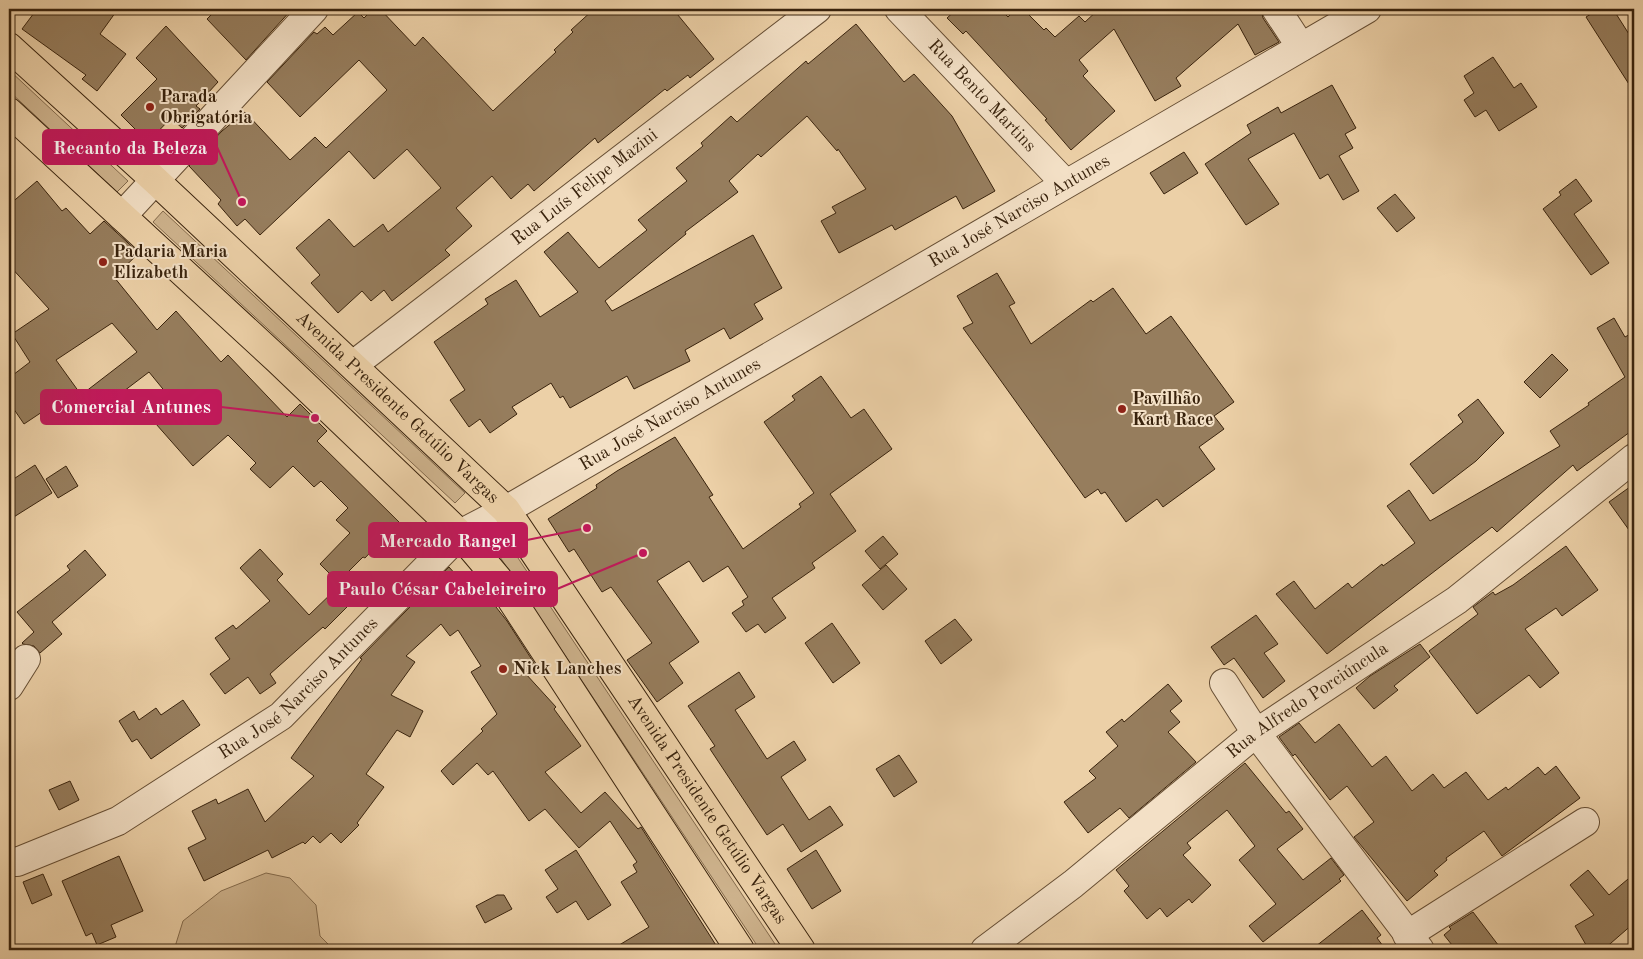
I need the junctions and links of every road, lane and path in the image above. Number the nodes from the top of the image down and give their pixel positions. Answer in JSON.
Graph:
{"nodes":[{"id":1,"x":314,"y":9,"type":"edge"},
{"id":2,"x":817,"y":9,"type":"edge"},
{"id":3,"x":899,"y":9,"type":"edge"},
{"id":4,"x":1276,"y":9,"type":"edge"},
{"id":5,"x":1367,"y":9,"type":"edge"},
{"id":6,"x":9,"y":47,"type":"edge"},
{"id":7,"x":1301,"y":47,"type":"junction"},
{"id":8,"x":9,"y":112,"type":"edge"},
{"id":9,"x":156,"y":181,"type":"junction"},
{"id":10,"x":1065,"y":183,"type":"junction"},
{"id":11,"x":122,"y":216,"type":"junction"},
{"id":12,"x":353,"y":364,"type":"junction"},
{"id":13,"x":1634,"y":458,"type":"edge"},
{"id":14,"x":506,"y":510,"type":"junction"},
{"id":15,"x":460,"y":534,"type":"junction"},
{"id":16,"x":26,"y":659,"type":"dead end"},
{"id":17,"x":1224,"y":683,"type":"dead end"},
{"id":18,"x":9,"y":686,"type":"edge"},
{"id":19,"x":1256,"y":733,"type":"junction"},
{"id":20,"x":1585,"y":822,"type":"dead end"},
{"id":21,"x":9,"y":861,"type":"edge"},
{"id":22,"x":1414,"y":942,"type":"edge"},
{"id":23,"x":740,"y":950,"type":"edge"},
{"id":24,"x":801,"y":950,"type":"edge"},
{"id":25,"x":986,"y":950,"type":"edge"}],
"edges":[{"from":1,"to":9,"type":"street"},
{"from":2,"to":12,"type":"street","name":"Rua Luís Felipe Mazini"},
{"from":3,"to":10,"type":"street","name":"Rua Bento Martins"},
{"from":4,"to":7,"type":"street"},
{"from":5,"to":7,"type":"street","name":"Rua José Narciso Antunes"},
{"from":6,"to":9,"type":"main road","name":"Avenida Presidente Getúlio Vargas"},
{"from":7,"to":10,"type":"street","name":"Rua José Narciso Antunes"},
{"from":8,"to":11,"type":"main road"},
{"from":9,"to":11,"type":"street"},
{"from":9,"to":12,"type":"main road","name":"Avenida Presidente Getúlio Vargas"},
{"from":10,"to":14,"type":"street","name":"Rua José Narciso Antunes"},
{"from":11,"to":15,"type":"main road"},
{"from":12,"to":14,"type":"main road","name":"Avenida Presidente Getúlio Vargas"},
{"from":13,"to":19,"type":"street","name":"Rua Alfredo Porciúncula"},
{"from":14,"to":15,"type":"street","name":"Rua José Narciso Antunes"},
{"from":14,"to":24,"type":"main road","name":"Avenida Presidente Getúlio Vargas"},
{"from":15,"to":21,"type":"street","name":"Rua José Narciso Antunes"},
{"from":15,"to":23,"type":"main road"},
{"from":16,"to":18,"type":"street"},
{"from":17,"to":19,"type":"street"},
{"from":19,"to":22,"type":"street"},
{"from":19,"to":25,"type":"street","name":"Rua Alfredo Porciúncula"},
{"from":20,"to":22,"type":"street"}]}
